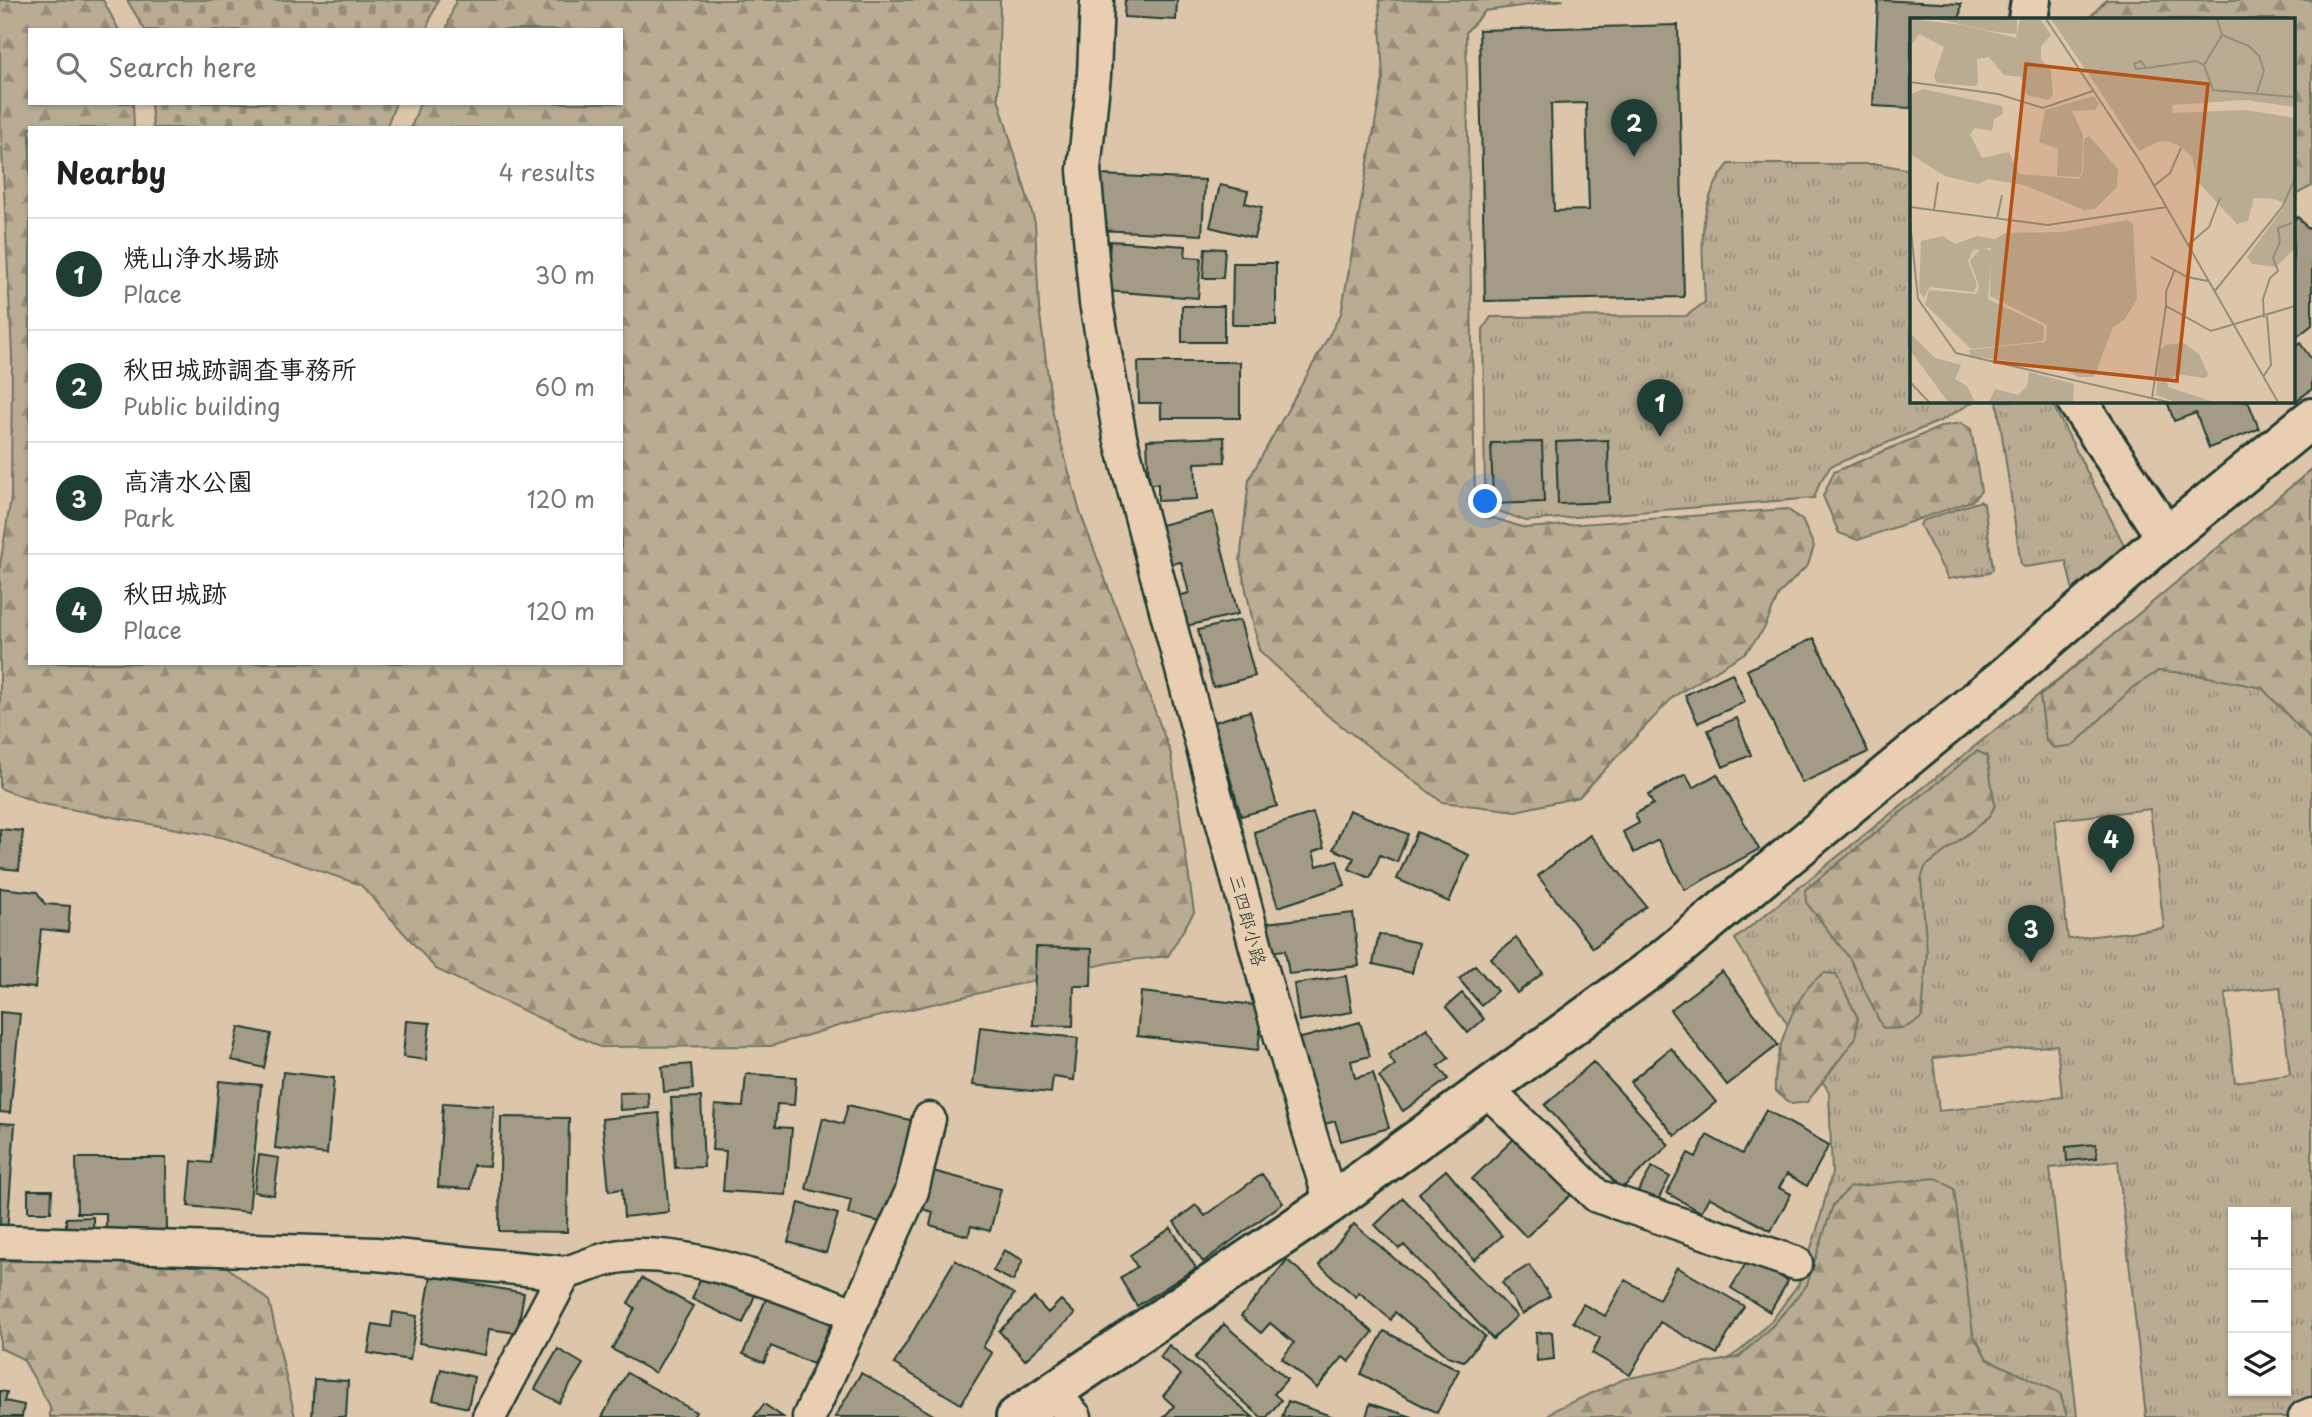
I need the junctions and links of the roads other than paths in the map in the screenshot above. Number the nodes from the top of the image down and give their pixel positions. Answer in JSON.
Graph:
{"nodes":[{"id":1,"x":1097,"y":0,"type":"edge"},
{"id":2,"x":2031,"y":0,"type":"edge"},
{"id":3,"x":2028,"y":18,"type":"edge"},
{"id":4,"x":2078,"y":402,"type":"edge"},
{"id":5,"x":2312,"y":418,"type":"edge"},
{"id":6,"x":2166,"y":537,"type":"junction"},
{"id":7,"x":1488,"y":1091,"type":"junction"},
{"id":8,"x":929,"y":1119,"type":"dead end"},
{"id":9,"x":1331,"y":1203,"type":"junction"},
{"id":10,"x":0,"y":1242,"type":"edge"},
{"id":11,"x":1796,"y":1263,"type":"dead end"},
{"id":12,"x":565,"y":1273,"type":"junction"},
{"id":13,"x":856,"y":1315,"type":"junction"},
{"id":14,"x":1063,"y":1404,"type":"edge"},
{"id":15,"x":2312,"y":1414,"type":"edge"},
{"id":16,"x":489,"y":1417,"type":"edge"},
{"id":17,"x":809,"y":1417,"type":"edge"},
{"id":18,"x":1016,"y":1417,"type":"edge"},
{"id":19,"x":2305,"y":1417,"type":"edge"}],
"edges":[{"from":1,"to":9,"type":"street","name":"三四郎小路"},
{"from":2,"to":3,"type":"street"},
{"from":4,"to":6,"type":"street"},
{"from":5,"to":6,"type":"street"},
{"from":6,"to":7,"type":"street"},
{"from":7,"to":9,"type":"street"},
{"from":7,"to":11,"type":"street"},
{"from":8,"to":13,"type":"street"},
{"from":9,"to":14,"type":"street"},
{"from":10,"to":12,"type":"street"},
{"from":12,"to":13,"type":"street"},
{"from":12,"to":16,"type":"street"},
{"from":13,"to":17,"type":"street"},
{"from":14,"to":18,"type":"street"},
{"from":15,"to":19,"type":"street"}]}
